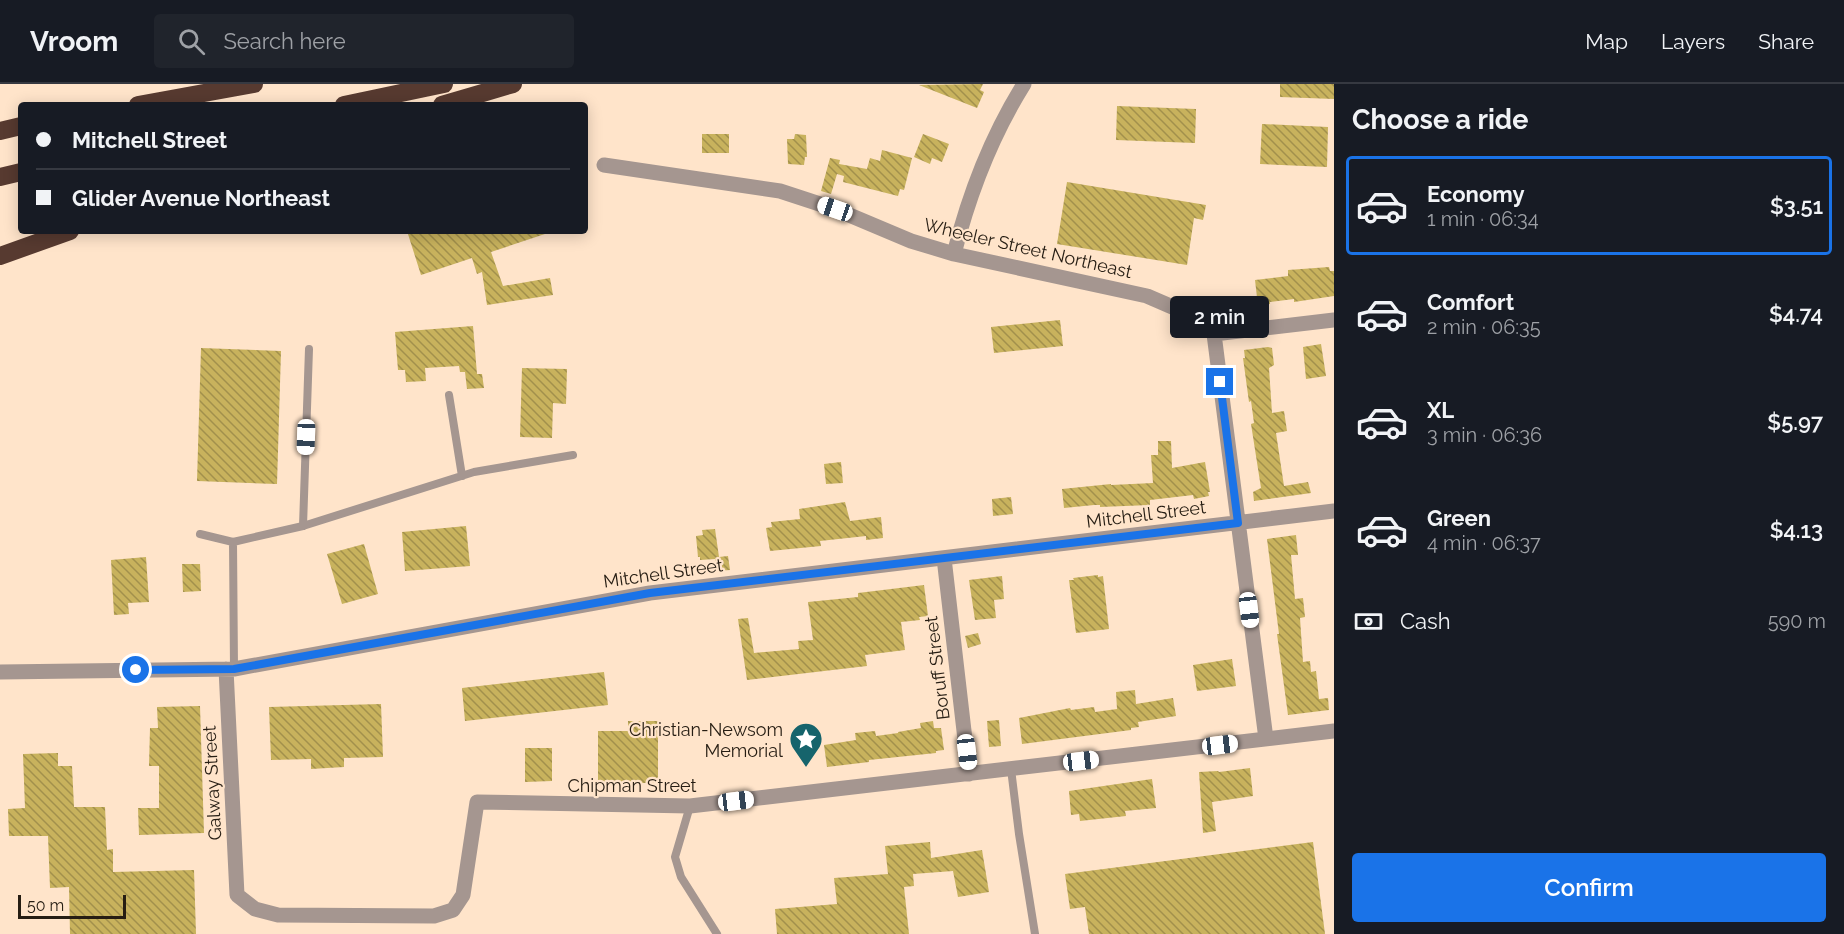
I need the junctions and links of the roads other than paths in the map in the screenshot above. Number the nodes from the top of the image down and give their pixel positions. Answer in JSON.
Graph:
{"nodes":[{"id":1,"x":254,"y":84,"type":"edge"},
{"id":2,"x":444,"y":84,"type":"edge"},
{"id":3,"x":513,"y":84,"type":"edge"},
{"id":4,"x":1024,"y":84,"type":"edge"},
{"id":5,"x":155,"y":102,"type":"edge"},
{"id":6,"x":358,"y":102,"type":"edge"},
{"id":7,"x":452,"y":102,"type":"edge"},
{"id":8,"x":18,"y":127,"type":"edge"},
{"id":9,"x":0,"y":131,"type":"edge"},
{"id":10,"x":604,"y":165,"type":"dead end"},
{"id":11,"x":18,"y":173,"type":"edge"},
{"id":12,"x":0,"y":177,"type":"edge"},
{"id":13,"x":62,"y":234,"type":"edge"},
{"id":14,"x":954,"y":254,"type":"junction"},
{"id":15,"x":0,"y":256,"type":"edge"},
{"id":16,"x":1334,"y":320,"type":"edge"},
{"id":17,"x":1215,"y":334,"type":"junction"},
{"id":18,"x":309,"y":349,"type":"dead end"},
{"id":19,"x":449,"y":395,"type":"dead end"},
{"id":20,"x":573,"y":455,"type":"dead end"},
{"id":21,"x":462,"y":476,"type":"junction"},
{"id":22,"x":1334,"y":511,"type":"edge"},
{"id":23,"x":1238,"y":523,"type":"junction"},
{"id":24,"x":303,"y":526,"type":"junction"},
{"id":25,"x":200,"y":534,"type":"dead end"},
{"id":26,"x":233,"y":542,"type":"junction"},
{"id":27,"x":944,"y":558,"type":"junction"},
{"id":28,"x":230,"y":669,"type":"junction"},
{"id":29,"x":0,"y":672,"type":"edge"},
{"id":30,"x":1334,"y":731,"type":"edge"},
{"id":31,"x":1266,"y":739,"type":"junction"},
{"id":32,"x":1011,"y":769,"type":"junction"},
{"id":33,"x":969,"y":774,"type":"junction"},
{"id":34,"x":690,"y":806,"type":"junction"},
{"id":35,"x":237,"y":895,"type":"joint"},
{"id":36,"x":717,"y":934,"type":"edge"},
{"id":37,"x":1035,"y":934,"type":"edge"}],
"edges":[{"from":1,"to":5,"type":"highway"},
{"from":2,"to":6,"type":"highway"},
{"from":3,"to":7,"type":"highway"},
{"from":4,"to":14,"type":"street"},
{"from":8,"to":9,"type":"highway"},
{"from":10,"to":14,"type":"street","name":"Wheeler Street Northeast"},
{"from":11,"to":12,"type":"highway"},
{"from":13,"to":15,"type":"highway"},
{"from":14,"to":17,"type":"street","name":"Wheeler Street Northeast"},
{"from":16,"to":17,"type":"street"},
{"from":17,"to":23,"type":"street"},
{"from":18,"to":24,"type":"lane"},
{"from":19,"to":21,"type":"lane"},
{"from":20,"to":21,"type":"lane"},
{"from":21,"to":24,"type":"lane"},
{"from":22,"to":23,"type":"street","name":"Mitchell Street"},
{"from":23,"to":27,"type":"street","name":"Mitchell Street"},
{"from":23,"to":31,"type":"street"},
{"from":24,"to":26,"type":"lane"},
{"from":25,"to":26,"type":"lane"},
{"from":26,"to":28,"type":"lane"},
{"from":27,"to":28,"type":"street","name":"Mitchell Street"},
{"from":27,"to":33,"type":"street","name":"Boruff Street"},
{"from":28,"to":29,"type":"street","name":"Mitchell Street"},
{"from":28,"to":35,"type":"street","name":"Galway Street"},
{"from":30,"to":31,"type":"street","name":"Chipman Street"},
{"from":31,"to":32,"type":"street","name":"Chipman Street"},
{"from":32,"to":33,"type":"street","name":"Chipman Street"},
{"from":32,"to":37,"type":"lane"},
{"from":33,"to":34,"type":"street","name":"Chipman Street"},
{"from":34,"to":35,"type":"street","name":"Chipman Street"},
{"from":34,"to":36,"type":"lane"}]}
